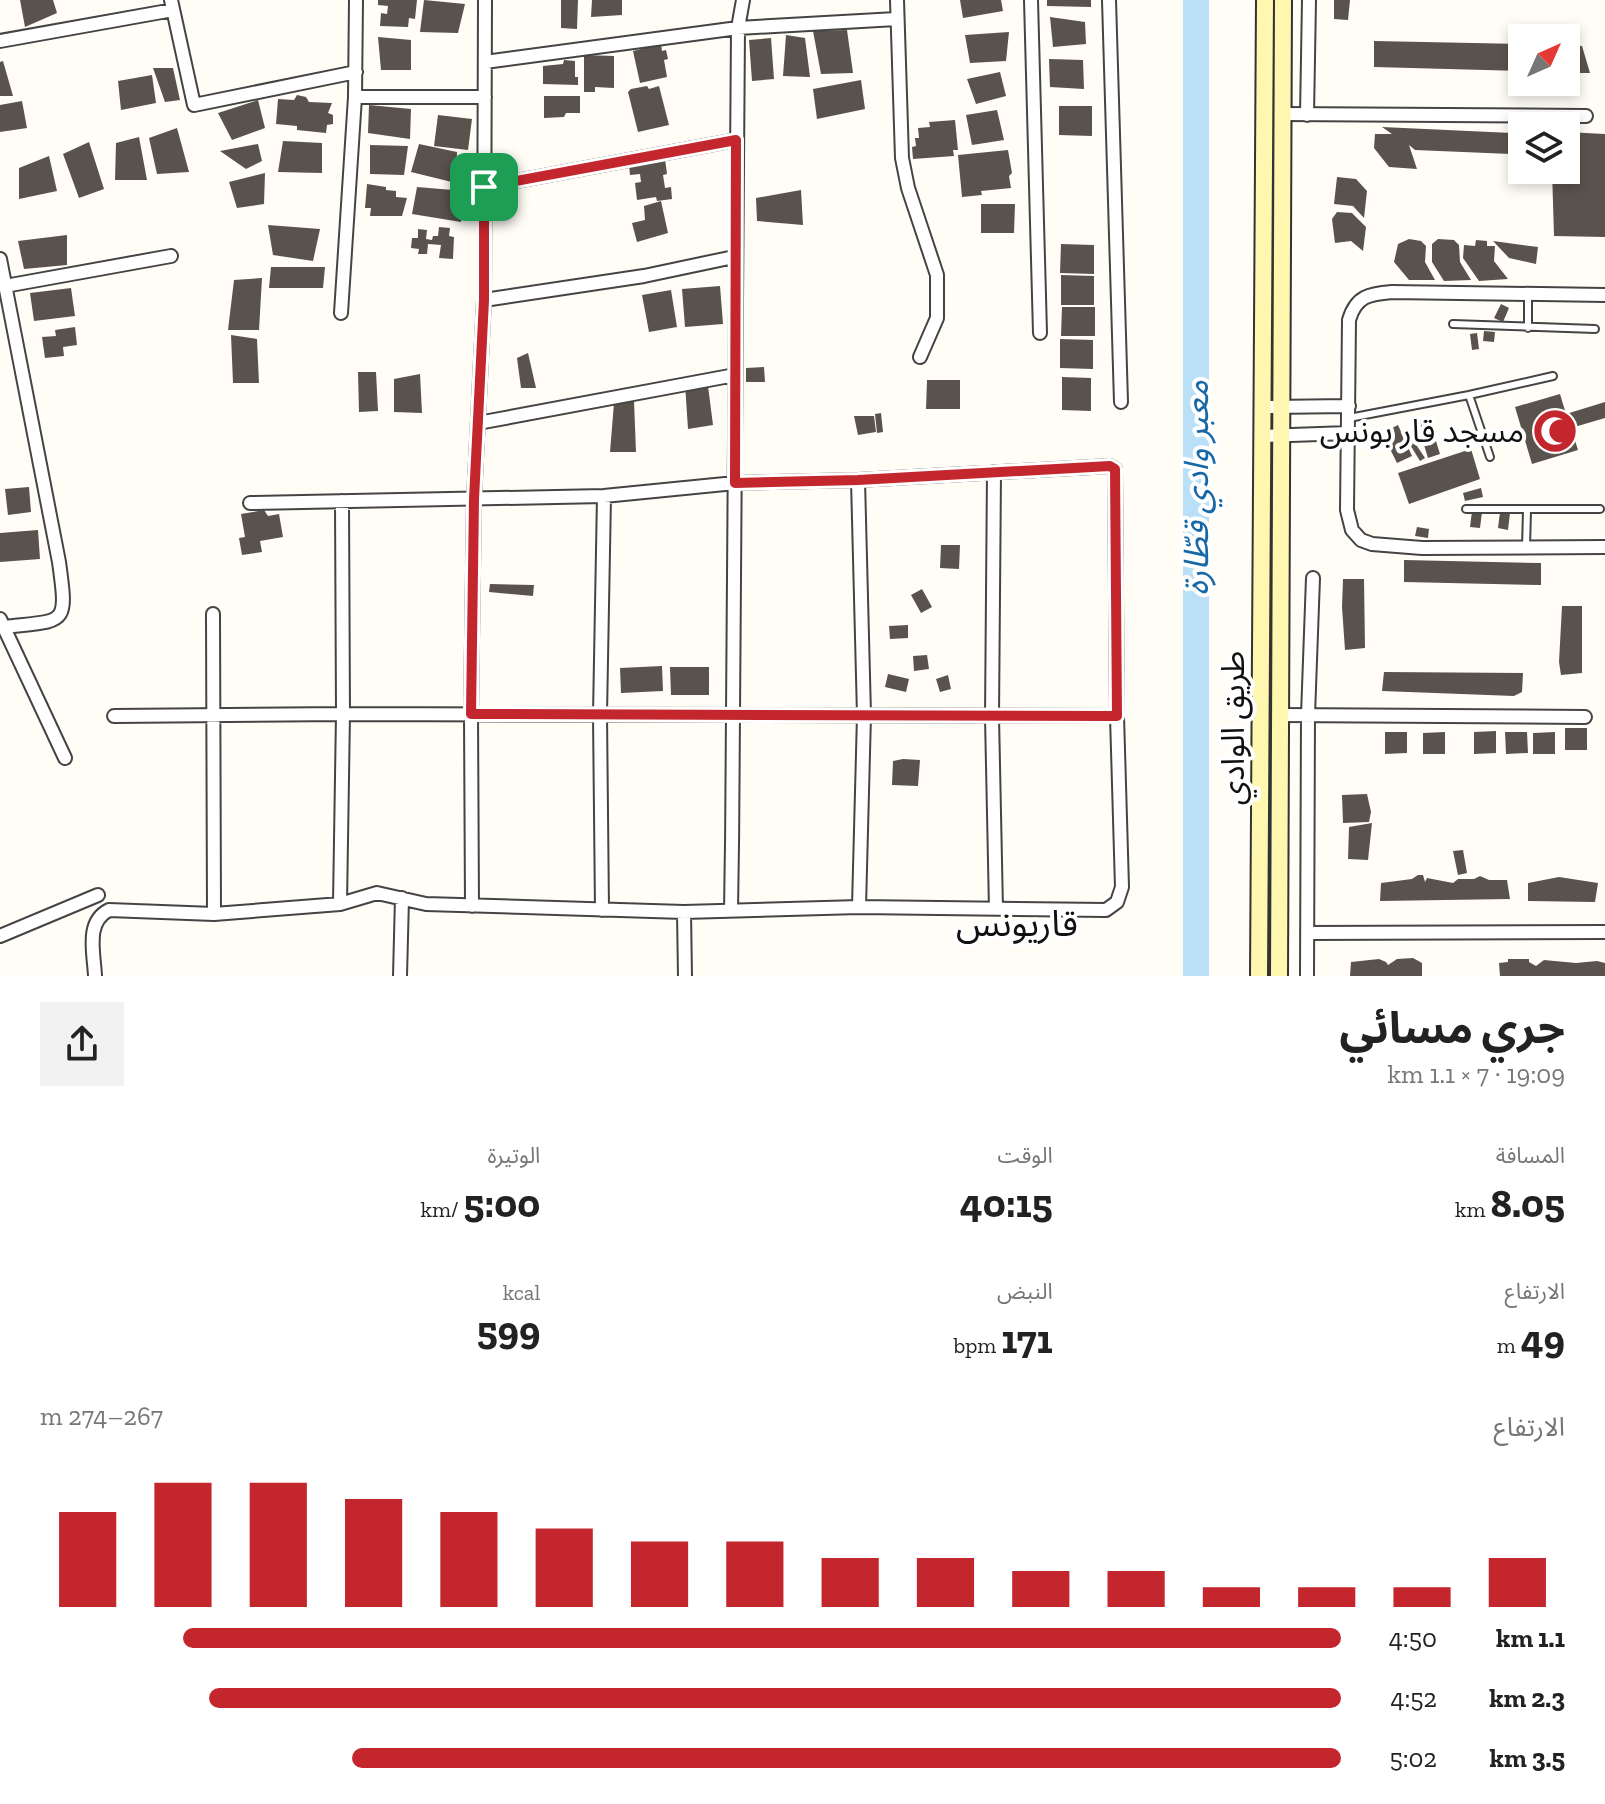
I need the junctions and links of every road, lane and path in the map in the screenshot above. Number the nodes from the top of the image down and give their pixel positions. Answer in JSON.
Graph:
{"nodes":[{"id":1,"x":356,"y":0,"type":"edge"},
{"id":2,"x":485,"y":0,"type":"edge"},
{"id":3,"x":743,"y":0,"type":"edge"},
{"id":4,"x":897,"y":0,"type":"edge"},
{"id":5,"x":1031,"y":0,"type":"edge"},
{"id":6,"x":1109,"y":0,"type":"edge"},
{"id":7,"x":1265,"y":0,"type":"edge"},
{"id":8,"x":1283,"y":0,"type":"edge"},
{"id":9,"x":1309,"y":0,"type":"edge"},
{"id":10,"x":172,"y":5,"type":"edge"},
{"id":11,"x":896,"y":19,"type":"junction"},
{"id":12,"x":738,"y":28,"type":"junction"},
{"id":13,"x":0,"y":41,"type":"edge"},
{"id":14,"x":485,"y":62,"type":"junction"},
{"id":15,"x":356,"y":72,"type":"junction"},
{"id":16,"x":355,"y":97,"type":"junction"},
{"id":17,"x":485,"y":97,"type":"junction"},
{"id":18,"x":1282,"y":114,"type":"junction"},
{"id":19,"x":1307,"y":115,"type":"junction"},
{"id":20,"x":1586,"y":116,"type":"dead end"},
{"id":21,"x":736,"y":140,"type":"junction"},
{"id":22,"x":484,"y":187,"type":"junction"},
{"id":23,"x":171,"y":256,"type":"dead end"},
{"id":24,"x":734,"y":257,"type":"junction"},
{"id":25,"x":0,"y":259,"type":"edge"},
{"id":26,"x":5,"y":286,"type":"junction"},
{"id":27,"x":1528,"y":294,"type":"junction"},
{"id":28,"x":1605,"y":295,"type":"edge"},
{"id":29,"x":484,"y":300,"type":"junction"},
{"id":30,"x":341,"y":313,"type":"dead end"},
{"id":31,"x":1453,"y":324,"type":"dead end"},
{"id":32,"x":1528,"y":328,"type":"junction"},
{"id":33,"x":1595,"y":329,"type":"dead end"},
{"id":34,"x":1040,"y":333,"type":"dead end"},
{"id":35,"x":920,"y":357,"type":"dead end"},
{"id":36,"x":735,"y":375,"type":"junction"},
{"id":37,"x":1553,"y":376,"type":"dead end"},
{"id":38,"x":1469,"y":395,"type":"junction"},
{"id":39,"x":1121,"y":402,"type":"dead end"},
{"id":40,"x":1263,"y":407,"type":"junction"},
{"id":41,"x":1282,"y":407,"type":"junction"},
{"id":42,"x":1349,"y":412,"type":"junction"},
{"id":43,"x":478,"y":423,"type":"junction"},
{"id":44,"x":1348,"y":433,"type":"junction"},
{"id":45,"x":1282,"y":435,"type":"junction"},
{"id":46,"x":1263,"y":436,"type":"junction"},
{"id":47,"x":1490,"y":457,"type":"dead end"},
{"id":48,"x":994,"y":472,"type":"junction"},
{"id":49,"x":858,"y":480,"type":"junction"},
{"id":50,"x":735,"y":483,"type":"junction"},
{"id":51,"x":604,"y":496,"type":"junction"},
{"id":52,"x":474,"y":499,"type":"junction"},
{"id":53,"x":342,"y":501,"type":"junction"},
{"id":54,"x":250,"y":503,"type":"dead end"},
{"id":55,"x":1466,"y":509,"type":"dead end"},
{"id":56,"x":1600,"y":509,"type":"dead end"},
{"id":57,"x":1527,"y":510,"type":"junction"},
{"id":58,"x":1605,"y":547,"type":"edge"},
{"id":59,"x":1526,"y":548,"type":"junction"},
{"id":60,"x":1313,"y":578,"type":"dead end"},
{"id":61,"x":213,"y":614,"type":"dead end"},
{"id":62,"x":2,"y":623,"type":"edge"},
{"id":63,"x":343,"y":714,"type":"junction"},
{"id":64,"x":471,"y":714,"type":"junction"},
{"id":65,"x":600,"y":715,"type":"junction"},
{"id":66,"x":864,"y":715,"type":"junction"},
{"id":67,"x":1280,"y":715,"type":"junction"},
{"id":68,"x":1308,"y":715,"type":"junction"},
{"id":69,"x":114,"y":716,"type":"dead end"},
{"id":70,"x":735,"y":716,"type":"junction"},
{"id":71,"x":1117,"y":716,"type":"junction"},
{"id":72,"x":211,"y":717,"type":"junction"},
{"id":73,"x":992,"y":717,"type":"junction"},
{"id":74,"x":1585,"y":717,"type":"dead end"},
{"id":75,"x":65,"y":758,"type":"dead end"},
{"id":76,"x":98,"y":895,"type":"dead end"},
{"id":77,"x":402,"y":898,"type":"junction"},
{"id":78,"x":340,"y":904,"type":"junction"},
{"id":79,"x":472,"y":906,"type":"junction"},
{"id":80,"x":859,"y":907,"type":"junction"},
{"id":81,"x":996,"y":909,"type":"junction"},
{"id":82,"x":1259,"y":909,"type":"junction"},
{"id":83,"x":1280,"y":909,"type":"junction"},
{"id":84,"x":602,"y":910,"type":"junction"},
{"id":85,"x":731,"y":911,"type":"junction"},
{"id":86,"x":684,"y":912,"type":"junction"},
{"id":87,"x":214,"y":914,"type":"junction"},
{"id":88,"x":1605,"y":932,"type":"edge"},
{"id":89,"x":1307,"y":933,"type":"junction"},
{"id":90,"x":0,"y":936,"type":"edge"},
{"id":91,"x":95,"y":976,"type":"edge"},
{"id":92,"x":400,"y":976,"type":"edge"},
{"id":93,"x":685,"y":976,"type":"edge"},
{"id":94,"x":1259,"y":976,"type":"edge"},
{"id":95,"x":1279,"y":976,"type":"edge"},
{"id":96,"x":1307,"y":976,"type":"edge"}],
"edges":[{"from":1,"to":15,"type":"street"},
{"from":2,"to":14,"type":"street"},
{"from":3,"to":12,"type":"street"},
{"from":4,"to":11,"type":"street"},
{"from":5,"to":34,"type":"street"},
{"from":6,"to":39,"type":"street"},
{"from":7,"to":40,"type":"main road","name":"طريق الوادي"},
{"from":8,"to":18,"type":"main road","name":"طريق الوادي"},
{"from":9,"to":19,"type":"street"},
{"from":10,"to":13,"type":"street"},
{"from":10,"to":15,"type":"street"},
{"from":11,"to":12,"type":"street"},
{"from":11,"to":35,"type":"street"},
{"from":12,"to":14,"type":"street"},
{"from":12,"to":21,"type":"street"},
{"from":14,"to":17,"type":"street"},
{"from":15,"to":16,"type":"street"},
{"from":16,"to":17,"type":"street"},
{"from":16,"to":30,"type":"street"},
{"from":17,"to":22,"type":"street"},
{"from":18,"to":19,"type":"street"},
{"from":18,"to":41,"type":"main road","name":"طريق الوادي"},
{"from":19,"to":20,"type":"street"},
{"from":21,"to":22,"type":"street"},
{"from":21,"to":24,"type":"street"},
{"from":22,"to":29,"type":"street"},
{"from":23,"to":26,"type":"street"},
{"from":24,"to":29,"type":"street"},
{"from":24,"to":36,"type":"street"},
{"from":25,"to":26,"type":"street"},
{"from":26,"to":62,"type":"street"},
{"from":27,"to":28,"type":"street"},
{"from":27,"to":32,"type":"lane"},
{"from":27,"to":42,"type":"street"},
{"from":29,"to":43,"type":"street"},
{"from":31,"to":32,"type":"lane"},
{"from":32,"to":33,"type":"lane"},
{"from":36,"to":43,"type":"street"},
{"from":36,"to":50,"type":"street"},
{"from":37,"to":38,"type":"lane"},
{"from":38,"to":42,"type":"lane"},
{"from":38,"to":47,"type":"lane"},
{"from":40,"to":41,"type":"street"},
{"from":40,"to":46,"type":"main road","name":"طريق الوادي"},
{"from":41,"to":42,"type":"street"},
{"from":41,"to":45,"type":"main road","name":"طريق الوادي"},
{"from":42,"to":44,"type":"street"},
{"from":43,"to":52,"type":"street"},
{"from":44,"to":45,"type":"street"},
{"from":44,"to":59,"type":"street"},
{"from":45,"to":46,"type":"street"},
{"from":45,"to":67,"type":"main road","name":"طريق الوادي"},
{"from":46,"to":82,"type":"main road","name":"طريق الوادي"},
{"from":48,"to":49,"type":"street"},
{"from":48,"to":71,"type":"street"},
{"from":48,"to":73,"type":"street"},
{"from":49,"to":50,"type":"street"},
{"from":49,"to":66,"type":"street"},
{"from":50,"to":51,"type":"street"},
{"from":50,"to":70,"type":"street"},
{"from":51,"to":52,"type":"street"},
{"from":51,"to":65,"type":"street"},
{"from":52,"to":53,"type":"street"},
{"from":52,"to":64,"type":"street"},
{"from":53,"to":54,"type":"street"},
{"from":53,"to":63,"type":"street"},
{"from":55,"to":57,"type":"lane"},
{"from":56,"to":57,"type":"lane"},
{"from":57,"to":59,"type":"lane"},
{"from":58,"to":59,"type":"street"},
{"from":60,"to":68,"type":"street"},
{"from":61,"to":72,"type":"street"},
{"from":62,"to":75,"type":"street"},
{"from":63,"to":64,"type":"street"},
{"from":63,"to":72,"type":"street"},
{"from":63,"to":78,"type":"street"},
{"from":64,"to":65,"type":"street"},
{"from":64,"to":79,"type":"street"},
{"from":65,"to":70,"type":"street"},
{"from":65,"to":84,"type":"street"},
{"from":66,"to":70,"type":"street"},
{"from":66,"to":73,"type":"street"},
{"from":66,"to":80,"type":"street"},
{"from":67,"to":68,"type":"street"},
{"from":67,"to":83,"type":"main road","name":"طريق الوادي"},
{"from":68,"to":74,"type":"street"},
{"from":68,"to":89,"type":"street"},
{"from":69,"to":72,"type":"street"},
{"from":70,"to":85,"type":"street"},
{"from":71,"to":73,"type":"street"},
{"from":71,"to":81,"type":"street"},
{"from":72,"to":87,"type":"street"},
{"from":73,"to":81,"type":"street"},
{"from":76,"to":90,"type":"street"},
{"from":77,"to":78,"type":"street"},
{"from":77,"to":79,"type":"street"},
{"from":77,"to":92,"type":"street"},
{"from":78,"to":87,"type":"street"},
{"from":79,"to":84,"type":"street"},
{"from":80,"to":81,"type":"street"},
{"from":80,"to":85,"type":"street"},
{"from":82,"to":83,"type":"main road"},
{"from":82,"to":94,"type":"main road","name":"طريق الوادي"},
{"from":83,"to":95,"type":"main road","name":"طريق الوادي"},
{"from":84,"to":86,"type":"street"},
{"from":85,"to":86,"type":"street"},
{"from":86,"to":93,"type":"street"},
{"from":87,"to":91,"type":"street"},
{"from":88,"to":89,"type":"street"},
{"from":89,"to":96,"type":"street"}]}
